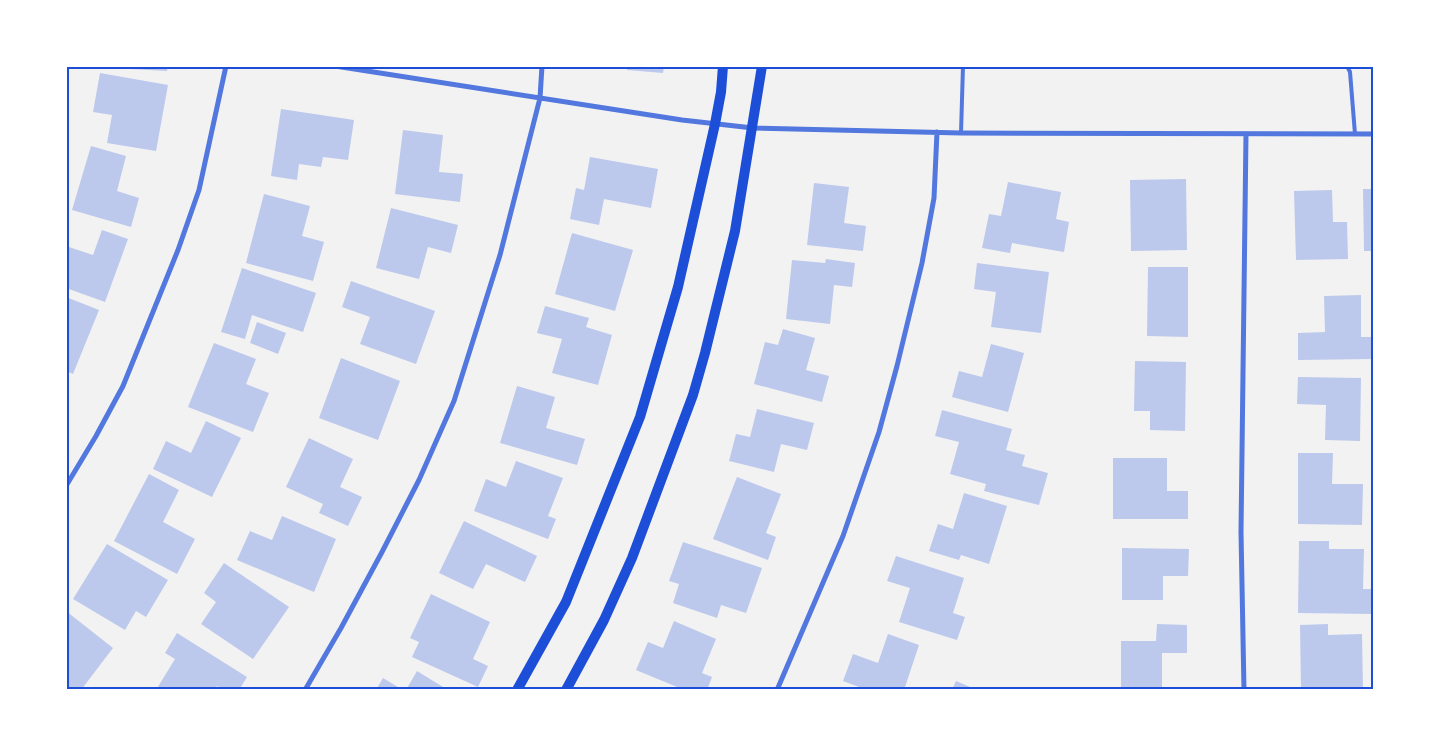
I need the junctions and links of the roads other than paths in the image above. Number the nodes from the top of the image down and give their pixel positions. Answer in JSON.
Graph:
{"nodes":[{"id":1,"x":226,"y":66,"type":"edge"},
{"id":2,"x":335,"y":66,"type":"edge"},
{"id":3,"x":542,"y":66,"type":"edge"},
{"id":4,"x":723,"y":66,"type":"edge"},
{"id":5,"x":762,"y":66,"type":"edge"},
{"id":6,"x":963,"y":66,"type":"edge"},
{"id":7,"x":1347,"y":66,"type":"edge"},
{"id":8,"x":540,"y":98,"type":"junction"},
{"id":9,"x":715,"y":124,"type":"junction"},
{"id":10,"x":753,"y":128,"type":"junction"},
{"id":11,"x":937,"y":132,"type":"junction"},
{"id":12,"x":961,"y":132,"type":"junction"},
{"id":13,"x":1246,"y":134,"type":"junction"},
{"id":14,"x":1355,"y":134,"type":"junction"},
{"id":15,"x":1374,"y":134,"type":"edge"},
{"id":16,"x":66,"y":486,"type":"edge"},
{"id":17,"x":305,"y":690,"type":"edge"},
{"id":18,"x":517,"y":690,"type":"edge"},
{"id":19,"x":566,"y":690,"type":"edge"},
{"id":20,"x":777,"y":690,"type":"edge"},
{"id":21,"x":1244,"y":690,"type":"edge"}],
"edges":[{"from":1,"to":16,"type":"street"},
{"from":2,"to":8,"type":"street"},
{"from":3,"to":8,"type":"street"},
{"from":4,"to":9,"type":"main road"},
{"from":5,"to":10,"type":"main road"},
{"from":6,"to":12,"type":"lane"},
{"from":7,"to":14,"type":"lane"},
{"from":8,"to":9,"type":"street"},
{"from":8,"to":17,"type":"street"},
{"from":9,"to":10,"type":"street"},
{"from":9,"to":18,"type":"main road"},
{"from":10,"to":11,"type":"street"},
{"from":10,"to":19,"type":"main road"},
{"from":11,"to":12,"type":"street"},
{"from":11,"to":20,"type":"street"},
{"from":12,"to":13,"type":"street"},
{"from":13,"to":14,"type":"street"},
{"from":13,"to":21,"type":"street"},
{"from":14,"to":15,"type":"street"}]}
